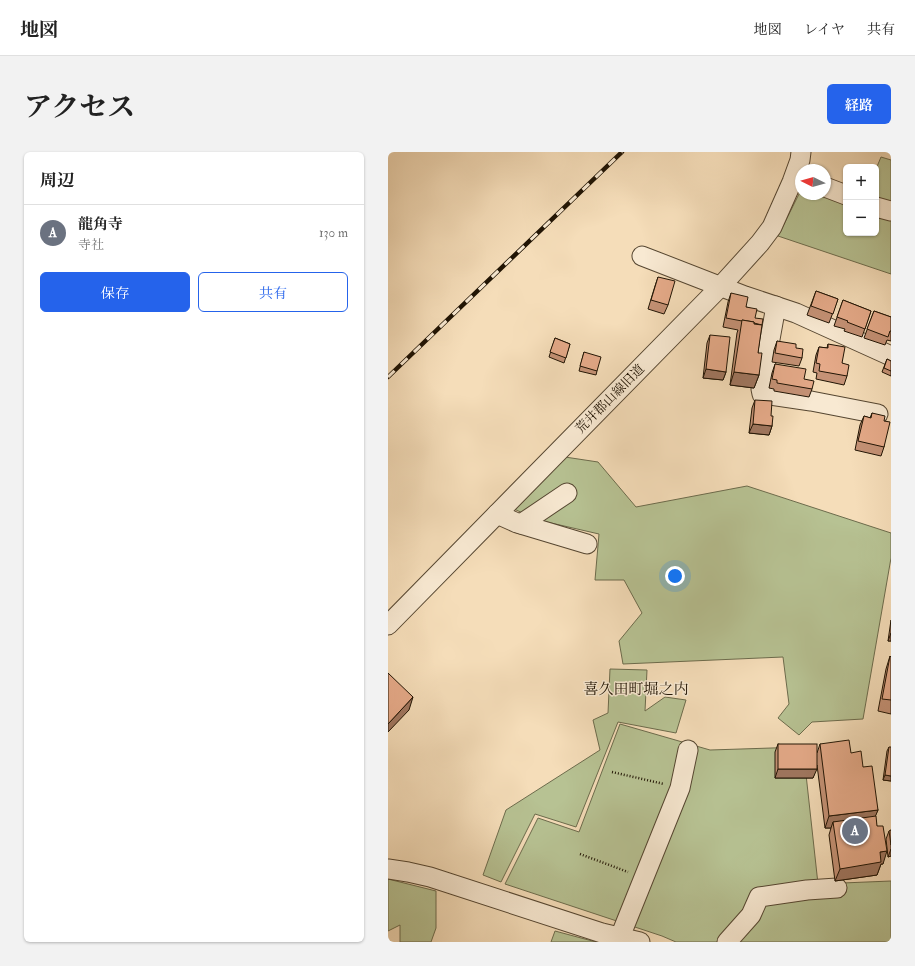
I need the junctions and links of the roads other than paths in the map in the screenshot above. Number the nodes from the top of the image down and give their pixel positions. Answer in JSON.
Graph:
{"nodes":[{"id":1,"x":801,"y":152,"type":"edge"},
{"id":2,"x":800,"y":164,"type":"edge"},
{"id":3,"x":795,"y":182,"type":"edge"},
{"id":4,"x":831,"y":189,"type":"edge"},
{"id":5,"x":843,"y":194,"type":"edge"},
{"id":6,"x":879,"y":208,"type":"edge"},
{"id":7,"x":891,"y":211,"type":"edge"},
{"id":8,"x":642,"y":256,"type":"dead end"},
{"id":9,"x":721,"y":286,"type":"junction"},
{"id":10,"x":776,"y":306,"type":"junction"},
{"id":11,"x":891,"y":356,"type":"edge"},
{"id":12,"x":878,"y":414,"type":"edge"},
{"id":13,"x":567,"y":493,"type":"dead end"},
{"id":14,"x":497,"y":514,"type":"junction"},
{"id":15,"x":521,"y":524,"type":"junction"},
{"id":16,"x":587,"y":544,"type":"dead end"},
{"id":17,"x":396,"y":606,"type":"edge"},
{"id":18,"x":388,"y":625,"type":"edge"},
{"id":19,"x":688,"y":750,"type":"dead end"},
{"id":20,"x":388,"y":869,"type":"edge"},
{"id":21,"x":837,"y":888,"type":"dead end"},
{"id":22,"x":620,"y":937,"type":"junction"},
{"id":23,"x":640,"y":942,"type":"edge"},
{"id":24,"x":727,"y":942,"type":"edge"}],
"edges":[{"from":1,"to":2,"type":"street","name":"荒井郡山線旧道"},
{"from":3,"to":9,"type":"street","name":"荒井郡山線旧道"},
{"from":4,"to":5,"type":"street"},
{"from":6,"to":7,"type":"street"},
{"from":8,"to":9,"type":"street"},
{"from":9,"to":10,"type":"street"},
{"from":9,"to":14,"type":"street","name":"荒井郡山線旧道"},
{"from":10,"to":11,"type":"street"},
{"from":10,"to":12,"type":"street"},
{"from":13,"to":15,"type":"street"},
{"from":14,"to":15,"type":"street"},
{"from":14,"to":17,"type":"street","name":"荒井郡山線旧道"},
{"from":15,"to":16,"type":"street"},
{"from":17,"to":18,"type":"street","name":"荒井郡山線旧道"},
{"from":19,"to":22,"type":"street"},
{"from":20,"to":22,"type":"street"},
{"from":21,"to":24,"type":"street"},
{"from":22,"to":23,"type":"street"}]}
